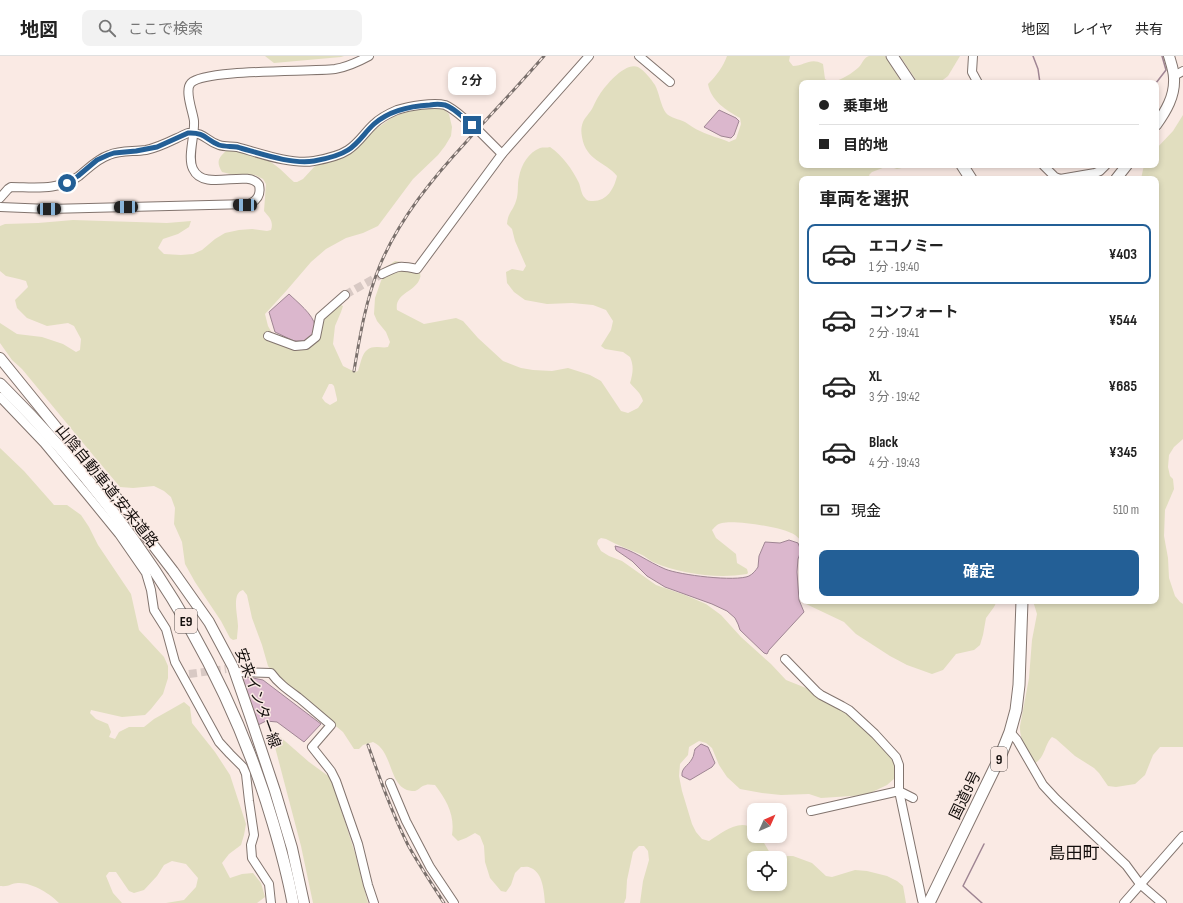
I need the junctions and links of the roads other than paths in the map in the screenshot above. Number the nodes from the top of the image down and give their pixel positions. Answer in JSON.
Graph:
{"nodes":[{"id":1,"x":368,"y":56,"type":"edge"},
{"id":2,"x":589,"y":56,"type":"edge"},
{"id":3,"x":639,"y":56,"type":"edge"},
{"id":4,"x":892,"y":56,"type":"edge"},
{"id":5,"x":973,"y":56,"type":"edge"},
{"id":6,"x":1169,"y":56,"type":"edge"},
{"id":7,"x":1179,"y":74,"type":"edge"},
{"id":8,"x":908,"y":80,"type":"edge"},
{"id":9,"x":976,"y":80,"type":"edge"},
{"id":10,"x":670,"y":82,"type":"dead end"},
{"id":11,"x":1159,"y":121,"type":"edge"},
{"id":12,"x":472,"y":125,"type":"dead end"},
{"id":13,"x":480,"y":132,"type":"dead end"},
{"id":14,"x":194,"y":133,"type":"junction"},
{"id":15,"x":502,"y":154,"type":"junction"},
{"id":16,"x":1046,"y":168,"type":"edge"},
{"id":17,"x":1103,"y":168,"type":"edge"},
{"id":18,"x":1125,"y":168,"type":"edge"},
{"id":19,"x":1054,"y":176,"type":"edge"},
{"id":20,"x":1078,"y":176,"type":"edge"},
{"id":21,"x":1118,"y":176,"type":"edge"},
{"id":22,"x":0,"y":198,"type":"edge"},
{"id":23,"x":0,"y":207,"type":"edge"},
{"id":24,"x":382,"y":274,"type":"tunnel mouth"},
{"id":25,"x":345,"y":295,"type":"tunnel mouth"},
{"id":26,"x":268,"y":336,"type":"dead end"},
{"id":27,"x":0,"y":358,"type":"edge"},
{"id":28,"x":0,"y":384,"type":"edge"},
{"id":29,"x":0,"y":397,"type":"edge"},
{"id":30,"x":1022,"y":604,"type":"edge"},
{"id":31,"x":785,"y":659,"type":"dead end"},
{"id":32,"x":231,"y":669,"type":"junction"},
{"id":33,"x":1010,"y":732,"type":"junction"},
{"id":34,"x":390,"y":783,"type":"dead end"},
{"id":35,"x":899,"y":791,"type":"junction"},
{"id":36,"x":912,"y":798,"type":"dead end"},
{"id":37,"x":811,"y":812,"type":"dead end"},
{"id":38,"x":1183,"y":836,"type":"edge"},
{"id":39,"x":1140,"y":884,"type":"junction"},
{"id":40,"x":271,"y":903,"type":"edge"},
{"id":41,"x":293,"y":903,"type":"edge"},
{"id":42,"x":304,"y":903,"type":"edge"},
{"id":43,"x":374,"y":903,"type":"edge"},
{"id":44,"x":454,"y":903,"type":"edge"},
{"id":45,"x":923,"y":903,"type":"edge"},
{"id":46,"x":929,"y":903,"type":"edge"},
{"id":47,"x":1124,"y":903,"type":"edge"},
{"id":48,"x":1162,"y":903,"type":"edge"}],
"edges":[{"from":1,"to":14,"type":"street"},
{"from":2,"to":15,"type":"street"},
{"from":3,"to":10,"type":"street"},
{"from":4,"to":8,"type":"highway"},
{"from":5,"to":9,"type":"street"},
{"from":6,"to":7,"type":"main road"},
{"from":7,"to":11,"type":"main road"},
{"from":12,"to":14,"type":"street"},
{"from":13,"to":15,"type":"street"},
{"from":14,"to":22,"type":"street"},
{"from":14,"to":23,"type":"street"},
{"from":15,"to":24,"type":"street"},
{"from":16,"to":19,"type":"street"},
{"from":17,"to":20,"type":"street"},
{"from":18,"to":21,"type":"main road"},
{"from":25,"to":26,"type":"street"},
{"from":27,"to":32,"type":"main road","name":"安来インター線"},
{"from":28,"to":41,"type":"highway","name":"山陰自動車道;安来道路","number":"E9"},
{"from":29,"to":40,"type":"street"},
{"from":30,"to":33,"type":"highway","name":"国道9号","number":"9"},
{"from":31,"to":35,"type":"street"},
{"from":32,"to":42,"type":"main road","name":"安来インター線"},
{"from":32,"to":43,"type":"street"},
{"from":33,"to":39,"type":"street"},
{"from":33,"to":46,"type":"highway","name":"国道9号","number":"9"},
{"from":34,"to":44,"type":"street"},
{"from":35,"to":36,"type":"street"},
{"from":35,"to":37,"type":"street"},
{"from":35,"to":45,"type":"street"},
{"from":38,"to":39,"type":"street"},
{"from":39,"to":47,"type":"street"},
{"from":39,"to":48,"type":"street"}]}
